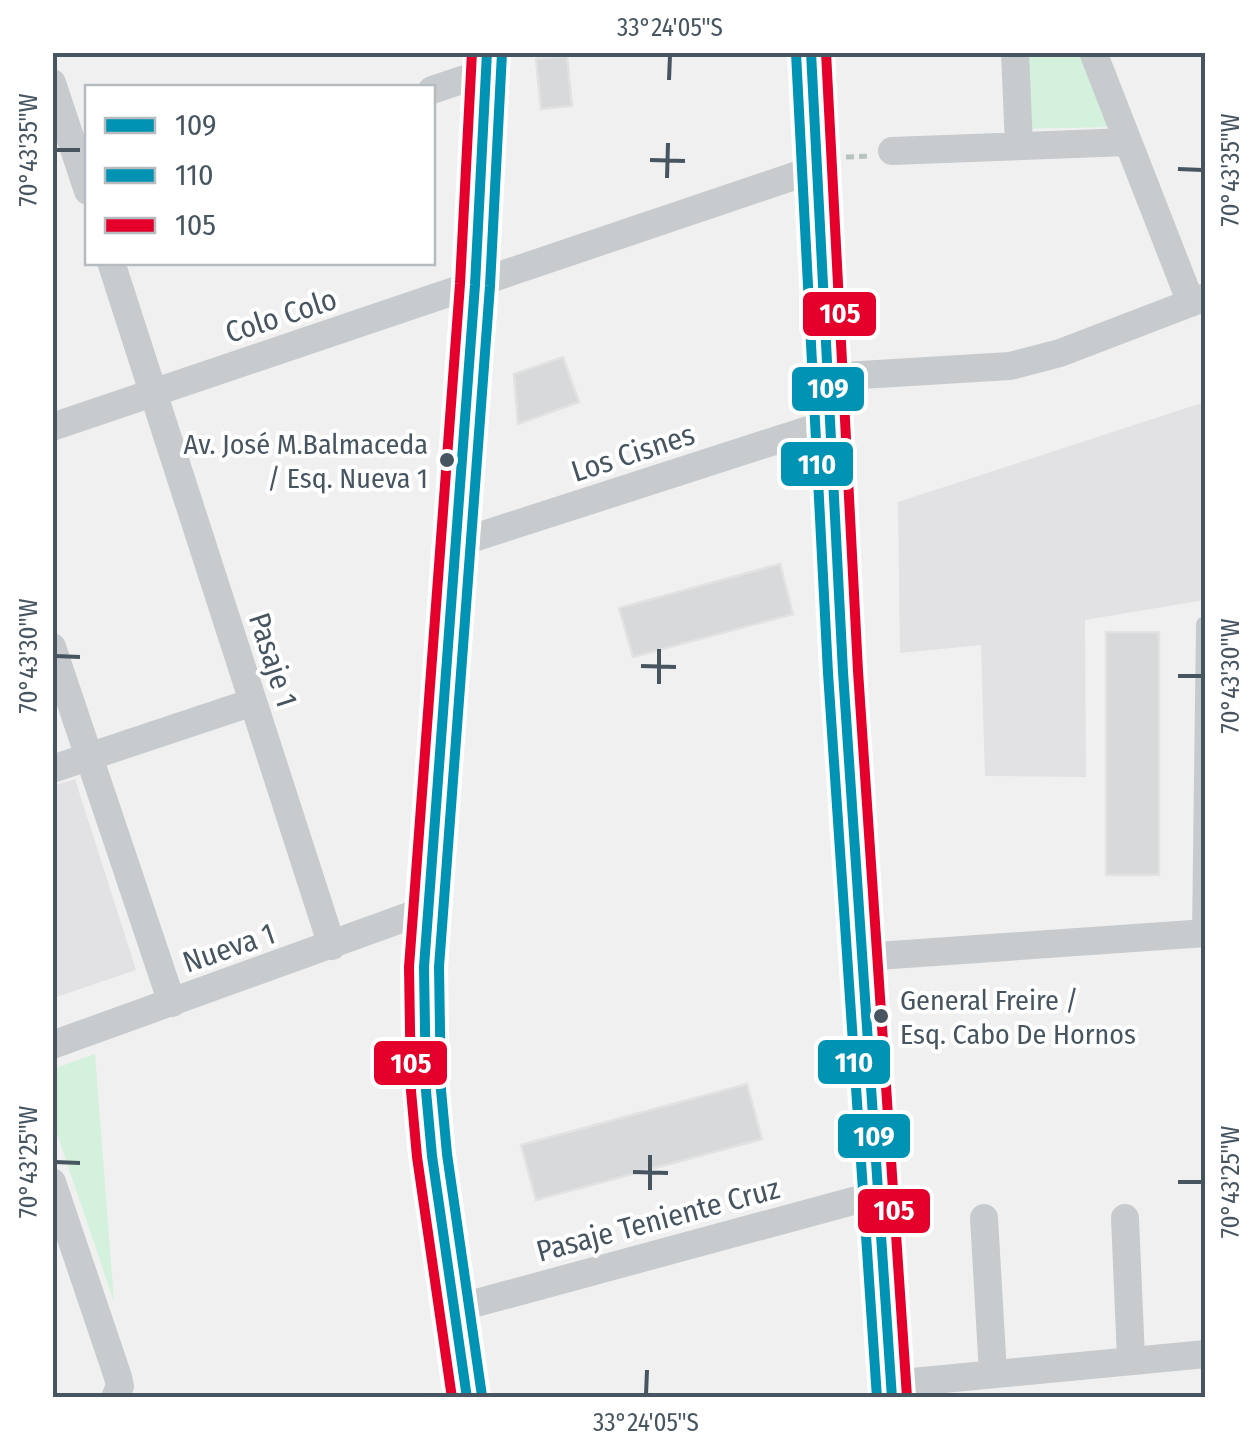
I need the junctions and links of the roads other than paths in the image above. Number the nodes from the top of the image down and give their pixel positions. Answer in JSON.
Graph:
{"nodes":[{"id":1,"x":811,"y":52,"type":"edge"},
{"id":2,"x":1016,"y":52,"type":"edge"},
{"id":3,"x":1093,"y":52,"type":"edge"},
{"id":4,"x":486,"y":62,"type":"edge"},
{"id":5,"x":52,"y":83,"type":"edge"},
{"id":6,"x":435,"y":88,"type":"edge"},
{"id":7,"x":1128,"y":142,"type":"junction"},
{"id":8,"x":1018,"y":146,"type":"junction"},
{"id":9,"x":892,"y":150,"type":"road end"},
{"id":10,"x":814,"y":164,"type":"junction"},
{"id":11,"x":85,"y":182,"type":"edge"},
{"id":12,"x":112,"y":265,"type":"edge"},
{"id":13,"x":475,"y":286,"type":"junction"},
{"id":14,"x":1198,"y":300,"type":"edge"},
{"id":15,"x":827,"y":376,"type":"junction"},
{"id":16,"x":154,"y":393,"type":"junction"},
{"id":17,"x":830,"y":423,"type":"junction"},
{"id":18,"x":52,"y":427,"type":"edge"},
{"id":19,"x":456,"y":544,"type":"junction"},
{"id":20,"x":1203,"y":624,"type":"dead end"},
{"id":21,"x":52,"y":647,"type":"edge"},
{"id":22,"x":253,"y":702,"type":"junction"},
{"id":23,"x":89,"y":757,"type":"junction"},
{"id":24,"x":52,"y":769,"type":"edge"},
{"id":25,"x":426,"y":910,"type":"junction"},
{"id":26,"x":1202,"y":933,"type":"edge"},
{"id":27,"x":332,"y":946,"type":"junction"},
{"id":28,"x":863,"y":958,"type":"junction"},
{"id":29,"x":172,"y":1002,"type":"junction"},
{"id":30,"x":52,"y":1045,"type":"edge"},
{"id":31,"x":52,"y":1182,"type":"edge"},
{"id":32,"x":879,"y":1194,"type":"junction"},
{"id":33,"x":984,"y":1218,"type":"dead end"},
{"id":34,"x":1125,"y":1218,"type":"dead end"},
{"id":35,"x":454,"y":1309,"type":"junction"},
{"id":36,"x":1206,"y":1354,"type":"edge"},
{"id":37,"x":1131,"y":1360,"type":"junction"},
{"id":38,"x":993,"y":1373,"type":"junction"},
{"id":39,"x":892,"y":1391,"type":"edge"},
{"id":40,"x":116,"y":1396,"type":"edge"},
{"id":41,"x":467,"y":1398,"type":"edge"}],
"edges":[{"from":1,"to":10,"type":"street"},
{"from":2,"to":8,"type":"street"},
{"from":3,"to":7,"type":"street"},
{"from":4,"to":6,"type":"street"},
{"from":4,"to":13,"type":"main road"},
{"from":5,"to":11,"type":"street"},
{"from":7,"to":8,"type":"street"},
{"from":7,"to":14,"type":"street"},
{"from":8,"to":9,"type":"street"},
{"from":10,"to":13,"type":"street","name":"Colo Colo"},
{"from":10,"to":15,"type":"street"},
{"from":12,"to":16,"type":"street","name":"Pasaje 1"},
{"from":13,"to":16,"type":"street","name":"Colo Colo"},
{"from":13,"to":19,"type":"main road"},
{"from":14,"to":15,"type":"street"},
{"from":15,"to":17,"type":"street"},
{"from":16,"to":18,"type":"street","name":"Colo Colo"},
{"from":16,"to":22,"type":"street","name":"Pasaje 1"},
{"from":17,"to":19,"type":"street","name":"Los Cisnes"},
{"from":17,"to":28,"type":"street"},
{"from":19,"to":25,"type":"main road"},
{"from":20,"to":26,"type":"lane"},
{"from":21,"to":23,"type":"street"},
{"from":22,"to":23,"type":"street"},
{"from":22,"to":27,"type":"street","name":"Pasaje 1"},
{"from":23,"to":24,"type":"street"},
{"from":23,"to":29,"type":"street"},
{"from":25,"to":27,"type":"street","name":"Nueva 1"},
{"from":25,"to":35,"type":"main road"},
{"from":26,"to":28,"type":"street"},
{"from":27,"to":29,"type":"street","name":"Nueva 1"},
{"from":28,"to":32,"type":"street"},
{"from":29,"to":30,"type":"street","name":"Nueva 1"},
{"from":31,"to":40,"type":"street"},
{"from":32,"to":35,"type":"street","name":"Pasaje Teniente Cruz"},
{"from":32,"to":39,"type":"street"},
{"from":33,"to":38,"type":"street"},
{"from":34,"to":37,"type":"street"},
{"from":35,"to":41,"type":"main road"},
{"from":36,"to":37,"type":"street"},
{"from":37,"to":38,"type":"street"},
{"from":38,"to":39,"type":"street"}]}
